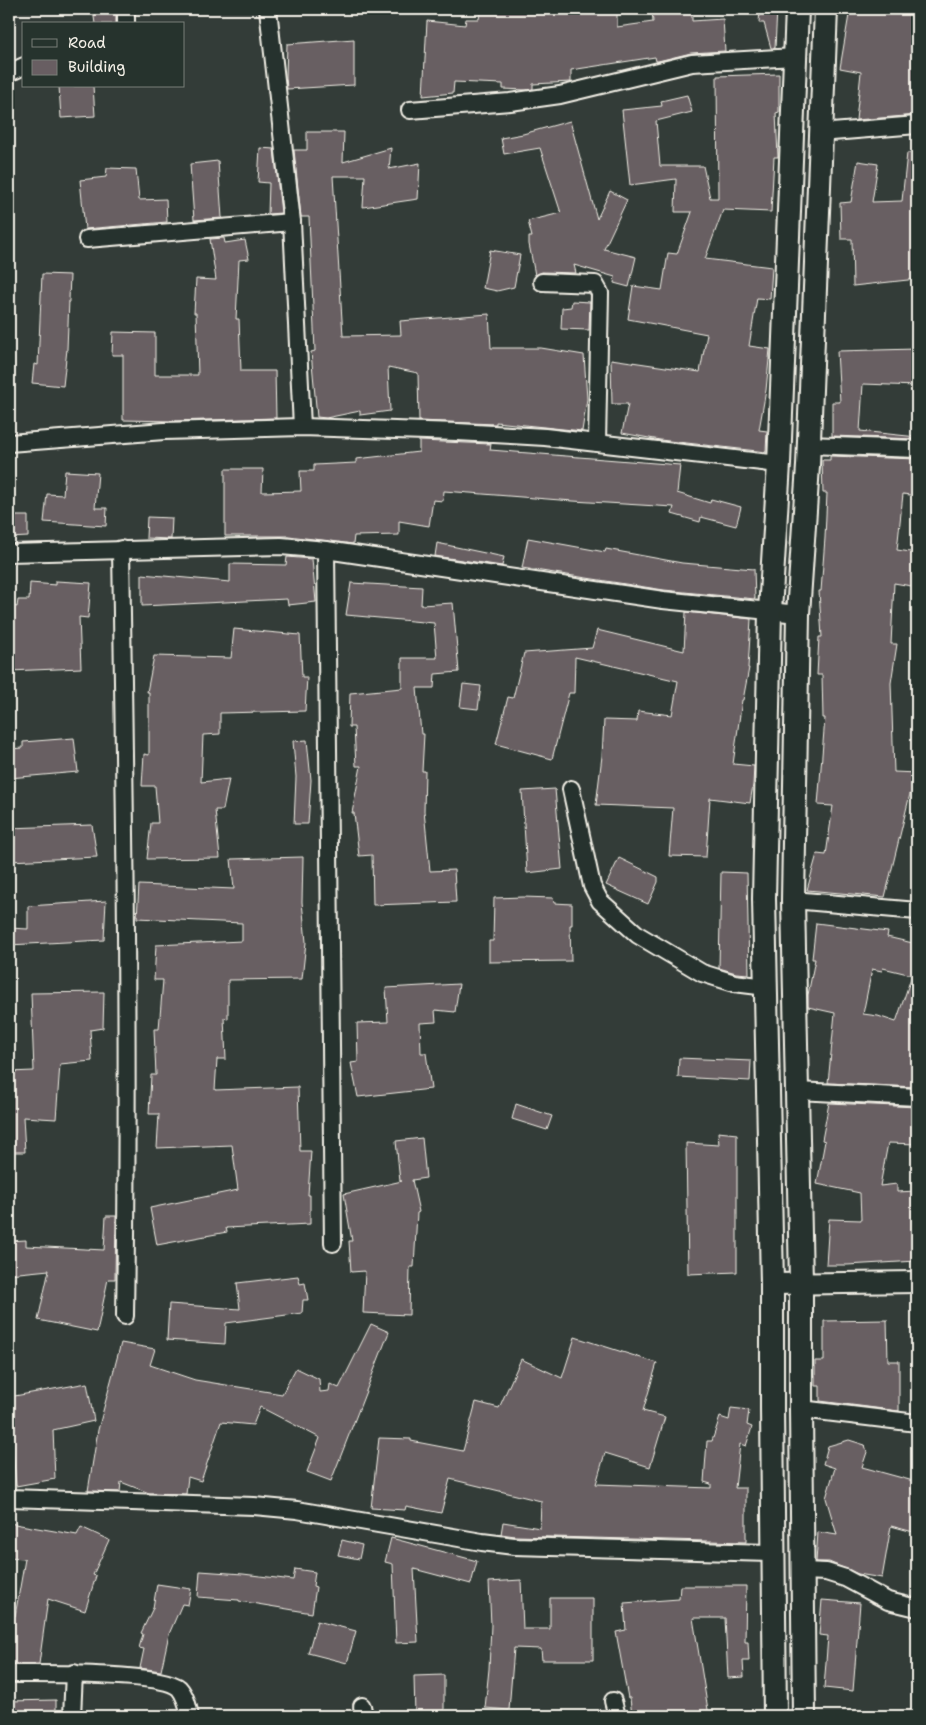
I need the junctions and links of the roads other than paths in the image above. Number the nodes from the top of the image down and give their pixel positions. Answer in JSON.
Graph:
{"nodes":[{"id":1,"x":126,"y":9,"type":"edge"},
{"id":2,"x":268,"y":9,"type":"edge"},
{"id":3,"x":797,"y":9,"type":"edge"},
{"id":4,"x":826,"y":9,"type":"edge"},
{"id":5,"x":126,"y":22,"type":"edge"},
{"id":6,"x":795,"y":57,"type":"junction"},
{"id":7,"x":22,"y":67,"type":"edge"},
{"id":8,"x":9,"y":73,"type":"edge"},
{"id":9,"x":410,"y":110,"type":"dead end"},
{"id":10,"x":917,"y":125,"type":"edge"},
{"id":11,"x":820,"y":133,"type":"junction"},
{"id":12,"x":292,"y":222,"type":"junction"},
{"id":13,"x":87,"y":239,"type":"dead end"},
{"id":14,"x":542,"y":282,"type":"dead end"},
{"id":15,"x":302,"y":427,"type":"junction"},
{"id":16,"x":9,"y":442,"type":"edge"},
{"id":17,"x":597,"y":443,"type":"junction"},
{"id":18,"x":808,"y":445,"type":"junction"},
{"id":19,"x":917,"y":449,"type":"edge"},
{"id":20,"x":779,"y":464,"type":"junction"},
{"id":21,"x":121,"y":549,"type":"junction"},
{"id":22,"x":326,"y":550,"type":"junction"},
{"id":23,"x":9,"y":553,"type":"edge"},
{"id":24,"x":770,"y":610,"type":"junction"},
{"id":25,"x":798,"y":614,"type":"junction"},
{"id":26,"x":571,"y":789,"type":"dead end"},
{"id":27,"x":793,"y":900,"type":"junction"},
{"id":28,"x":917,"y":911,"type":"edge"},
{"id":29,"x":767,"y":987,"type":"junction"},
{"id":30,"x":797,"y":1091,"type":"junction"},
{"id":31,"x":917,"y":1097,"type":"edge"},
{"id":32,"x":333,"y":1243,"type":"dead end"},
{"id":33,"x":801,"y":1282,"type":"junction"},
{"id":34,"x":917,"y":1282,"type":"edge"},
{"id":35,"x":772,"y":1284,"type":"junction"},
{"id":36,"x":125,"y":1316,"type":"dead end"},
{"id":37,"x":800,"y":1409,"type":"junction"},
{"id":38,"x":917,"y":1423,"type":"edge"},
{"id":39,"x":9,"y":1498,"type":"edge"},
{"id":40,"x":774,"y":1553,"type":"junction"},
{"id":41,"x":804,"y":1571,"type":"junction"},
{"id":42,"x":917,"y":1608,"type":"edge"},
{"id":43,"x":74,"y":1673,"type":"junction"},
{"id":44,"x":9,"y":1674,"type":"edge"},
{"id":45,"x":72,"y":1716,"type":"edge"},
{"id":46,"x":190,"y":1716,"type":"edge"},
{"id":47,"x":776,"y":1716,"type":"edge"},
{"id":48,"x":804,"y":1716,"type":"edge"}],
"edges":[{"from":1,"to":5,"type":"street"},
{"from":2,"to":12,"type":"street"},
{"from":3,"to":6,"type":"main road"},
{"from":4,"to":11,"type":"main road"},
{"from":6,"to":9,"type":"street"},
{"from":6,"to":20,"type":"main road"},
{"from":7,"to":8,"type":"street"},
{"from":10,"to":11,"type":"street"},
{"from":11,"to":18,"type":"main road"},
{"from":12,"to":13,"type":"street"},
{"from":12,"to":15,"type":"street"},
{"from":14,"to":17,"type":"street"},
{"from":15,"to":16,"type":"street"},
{"from":15,"to":17,"type":"street"},
{"from":17,"to":20,"type":"street"},
{"from":18,"to":19,"type":"street"},
{"from":18,"to":25,"type":"main road"},
{"from":20,"to":24,"type":"main road"},
{"from":21,"to":22,"type":"street"},
{"from":21,"to":23,"type":"street"},
{"from":21,"to":36,"type":"street"},
{"from":22,"to":24,"type":"street"},
{"from":22,"to":32,"type":"street"},
{"from":24,"to":25,"type":"street"},
{"from":24,"to":29,"type":"main road"},
{"from":25,"to":27,"type":"main road"},
{"from":26,"to":29,"type":"street"},
{"from":27,"to":28,"type":"street"},
{"from":27,"to":30,"type":"main road"},
{"from":29,"to":35,"type":"main road"},
{"from":30,"to":31,"type":"street"},
{"from":30,"to":33,"type":"main road"},
{"from":33,"to":34,"type":"street"},
{"from":33,"to":35,"type":"street"},
{"from":33,"to":37,"type":"main road"},
{"from":35,"to":40,"type":"main road"},
{"from":37,"to":38,"type":"street"},
{"from":37,"to":41,"type":"main road"},
{"from":39,"to":40,"type":"street"},
{"from":40,"to":47,"type":"main road"},
{"from":41,"to":42,"type":"street"},
{"from":41,"to":48,"type":"main road"},
{"from":43,"to":44,"type":"street"},
{"from":43,"to":45,"type":"street"},
{"from":43,"to":46,"type":"street"}]}
